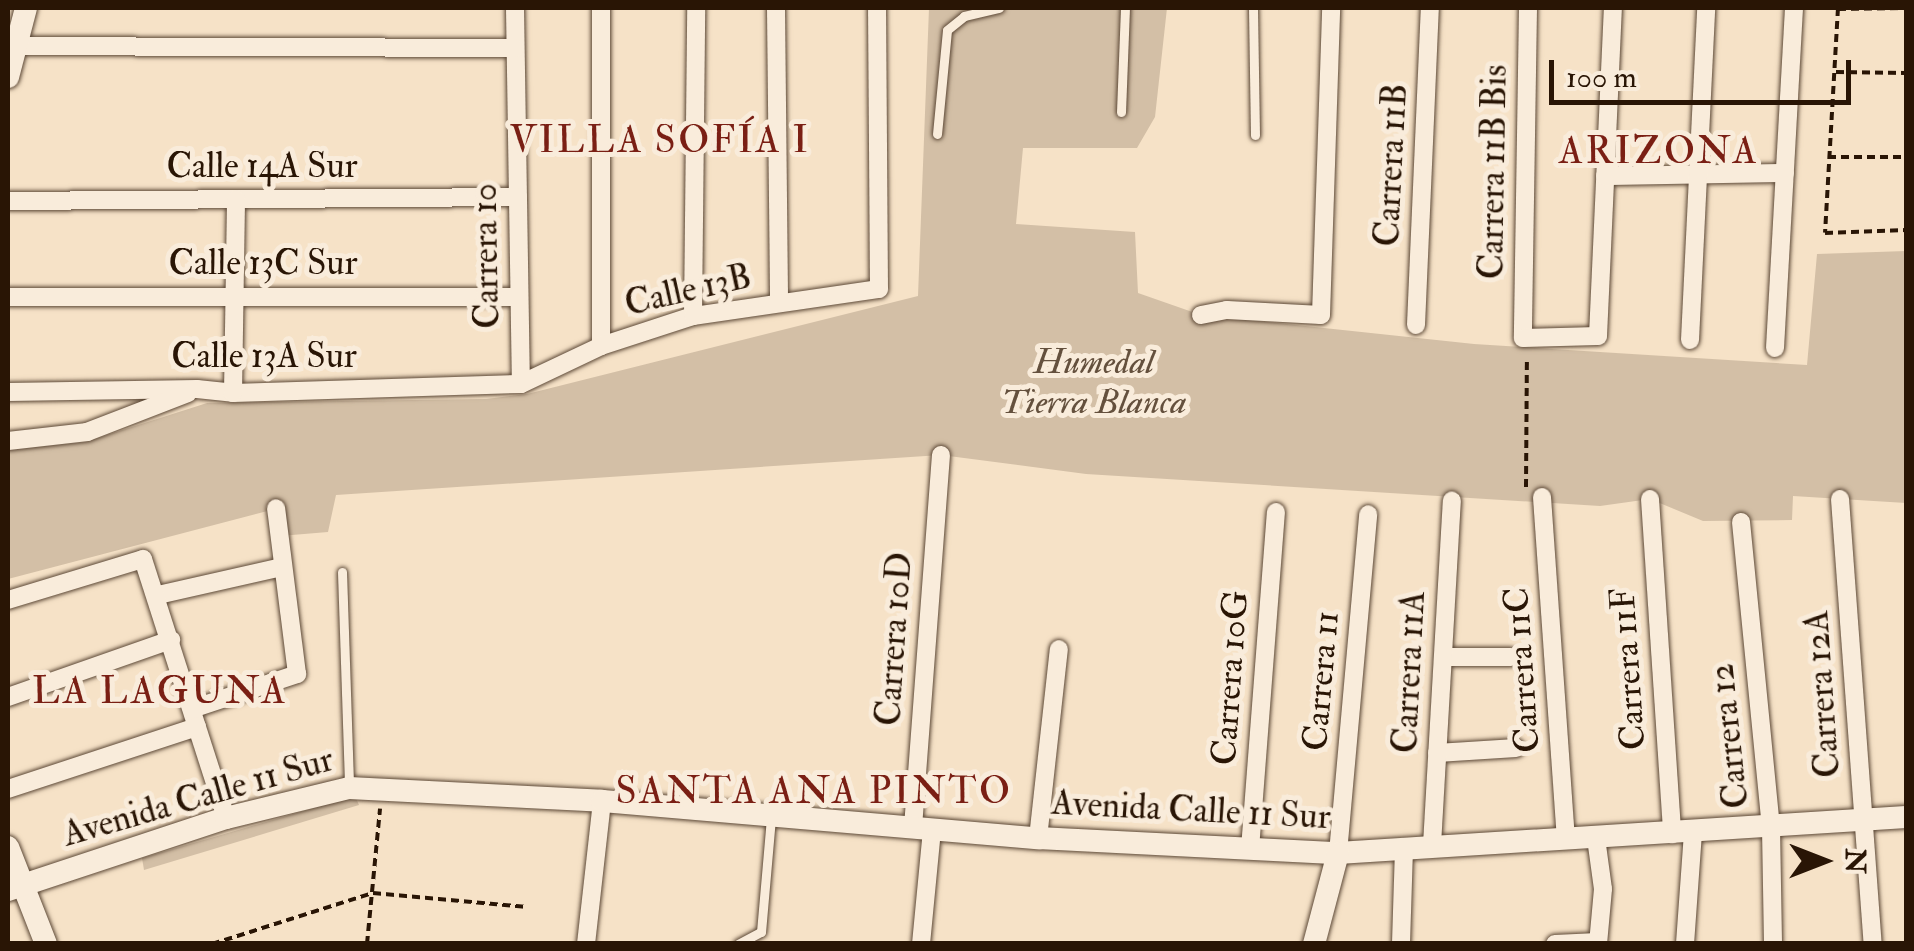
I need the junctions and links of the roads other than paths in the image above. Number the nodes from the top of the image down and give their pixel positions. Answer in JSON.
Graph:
{"nodes":[{"id":1,"x":26,"y":8,"type":"edge"},
{"id":2,"x":515,"y":8,"type":"edge"},
{"id":3,"x":601,"y":8,"type":"edge"},
{"id":4,"x":696,"y":8,"type":"edge"},
{"id":5,"x":776,"y":8,"type":"edge"},
{"id":6,"x":877,"y":8,"type":"edge"},
{"id":7,"x":999,"y":8,"type":"edge"},
{"id":8,"x":1125,"y":8,"type":"edge"},
{"id":9,"x":1253,"y":8,"type":"edge"},
{"id":10,"x":1331,"y":8,"type":"edge"},
{"id":11,"x":1430,"y":8,"type":"edge"},
{"id":12,"x":1528,"y":8,"type":"edge"},
{"id":13,"x":1614,"y":8,"type":"edge"},
{"id":14,"x":1706,"y":8,"type":"edge"},
{"id":15,"x":1794,"y":8,"type":"edge"},
{"id":16,"x":12,"y":46,"type":"edge"},
{"id":17,"x":515,"y":48,"type":"junction"},
{"id":18,"x":8,"y":76,"type":"edge"},
{"id":19,"x":1121,"y":112,"type":"dead end"},
{"id":20,"x":937,"y":134,"type":"dead end"},
{"id":21,"x":1255,"y":135,"type":"dead end"},
{"id":22,"x":1784,"y":173,"type":"junction"},
{"id":23,"x":1698,"y":174,"type":"junction"},
{"id":24,"x":1605,"y":176,"type":"junction"},
{"id":25,"x":518,"y":197,"type":"junction"},
{"id":26,"x":236,"y":198,"type":"junction"},
{"id":27,"x":8,"y":201,"type":"edge"},
{"id":28,"x":235,"y":295,"type":"junction"},
{"id":29,"x":519,"y":296,"type":"junction"},
{"id":30,"x":8,"y":297,"type":"edge"},
{"id":31,"x":779,"y":303,"type":"junction"},
{"id":32,"x":1201,"y":315,"type":"dead end"},
{"id":33,"x":693,"y":316,"type":"junction"},
{"id":34,"x":1416,"y":325,"type":"dead end"},
{"id":35,"x":1690,"y":340,"type":"dead end"},
{"id":36,"x":601,"y":346,"type":"junction"},
{"id":37,"x":1775,"y":348,"type":"dead end"},
{"id":38,"x":521,"y":384,"type":"junction"},
{"id":39,"x":197,"y":389,"type":"junction"},
{"id":40,"x":8,"y":392,"type":"edge"},
{"id":41,"x":233,"y":393,"type":"junction"},
{"id":42,"x":8,"y":441,"type":"edge"},
{"id":43,"x":941,"y":455,"type":"dead end"},
{"id":44,"x":1534,"y":492,"type":"road end"},
{"id":45,"x":1650,"y":499,"type":"dead end"},
{"id":46,"x":1840,"y":499,"type":"dead end"},
{"id":47,"x":1452,"y":501,"type":"dead end"},
{"id":48,"x":276,"y":508,"type":"dead end"},
{"id":49,"x":1276,"y":512,"type":"dead end"},
{"id":50,"x":1368,"y":514,"type":"dead end"},
{"id":51,"x":1741,"y":522,"type":"dead end"},
{"id":52,"x":282,"y":566,"type":"junction"},
{"id":53,"x":342,"y":572,"type":"dead end"},
{"id":54,"x":158,"y":595,"type":"junction"},
{"id":55,"x":8,"y":600,"type":"edge"},
{"id":56,"x":171,"y":640,"type":"junction"},
{"id":57,"x":1059,"y":649,"type":"dead end"},
{"id":58,"x":1443,"y":657,"type":"junction"},
{"id":59,"x":1511,"y":657,"type":"dead end"},
{"id":60,"x":8,"y":697,"type":"edge"},
{"id":61,"x":195,"y":718,"type":"junction"},
{"id":62,"x":1516,"y":748,"type":"dead end"},
{"id":63,"x":1437,"y":753,"type":"junction"},
{"id":64,"x":349,"y":788,"type":"junction"},
{"id":65,"x":8,"y":789,"type":"edge"},
{"id":66,"x":602,"y":801,"type":"junction"},
{"id":67,"x":772,"y":815,"type":"junction"},
{"id":68,"x":1906,"y":817,"type":"edge"},
{"id":69,"x":226,"y":818,"type":"junction"},
{"id":70,"x":1864,"y":822,"type":"junction"},
{"id":71,"x":922,"y":828,"type":"junction"},
{"id":72,"x":1770,"y":828,"type":"junction"},
{"id":73,"x":1682,"y":833,"type":"junction"},
{"id":74,"x":1038,"y":838,"type":"junction"},
{"id":75,"x":1596,"y":838,"type":"junction"},
{"id":76,"x":1566,"y":839,"type":"junction"},
{"id":77,"x":1432,"y":846,"type":"junction"},
{"id":78,"x":8,"y":847,"type":"edge"},
{"id":79,"x":1404,"y":847,"type":"junction"},
{"id":80,"x":1250,"y":849,"type":"junction"},
{"id":81,"x":1338,"y":852,"type":"junction"},
{"id":82,"x":17,"y":888,"type":"edge"},
{"id":83,"x":1598,"y":943,"type":"edge"},
{"id":84,"x":46,"y":944,"type":"edge"},
{"id":85,"x":586,"y":944,"type":"edge"},
{"id":86,"x":738,"y":944,"type":"edge"},
{"id":87,"x":920,"y":944,"type":"edge"},
{"id":88,"x":1314,"y":944,"type":"edge"},
{"id":89,"x":1402,"y":944,"type":"edge"},
{"id":90,"x":1555,"y":944,"type":"edge"},
{"id":91,"x":1686,"y":944,"type":"edge"},
{"id":92,"x":1773,"y":944,"type":"edge"},
{"id":93,"x":1873,"y":944,"type":"edge"}],
"edges":[{"from":1,"to":16,"type":"street"},
{"from":2,"to":17,"type":"street","name":"Carrera 10"},
{"from":3,"to":36,"type":"street"},
{"from":4,"to":33,"type":"street"},
{"from":5,"to":31,"type":"street"},
{"from":6,"to":31,"type":"street","name":"Calle 13B"},
{"from":7,"to":20,"type":"lane"},
{"from":8,"to":19,"type":"lane"},
{"from":9,"to":21,"type":"lane"},
{"from":10,"to":32,"type":"street"},
{"from":11,"to":34,"type":"street","name":"Carrera 11B"},
{"from":12,"to":24,"type":"street","name":"Carrera 11B Bis"},
{"from":13,"to":24,"type":"street"},
{"from":14,"to":23,"type":"street"},
{"from":15,"to":22,"type":"street"},
{"from":16,"to":17,"type":"street"},
{"from":16,"to":18,"type":"street"},
{"from":17,"to":25,"type":"street","name":"Carrera 10"},
{"from":22,"to":23,"type":"street"},
{"from":22,"to":37,"type":"street"},
{"from":23,"to":24,"type":"street"},
{"from":23,"to":35,"type":"street"},
{"from":25,"to":26,"type":"street","name":"Calle 14A Sur"},
{"from":25,"to":29,"type":"street","name":"Carrera 10"},
{"from":26,"to":27,"type":"street","name":"Calle 14A Sur"},
{"from":26,"to":28,"type":"street"},
{"from":28,"to":29,"type":"street","name":"Calle 13C Sur"},
{"from":28,"to":30,"type":"street","name":"Calle 13C Sur"},
{"from":28,"to":41,"type":"street"},
{"from":29,"to":38,"type":"street","name":"Carrera 10"},
{"from":31,"to":33,"type":"street","name":"Calle 13B"},
{"from":33,"to":36,"type":"street","name":"Calle 13B"},
{"from":36,"to":38,"type":"street","name":"Calle 13B"},
{"from":38,"to":41,"type":"street","name":"Calle 13A Sur"},
{"from":39,"to":40,"type":"street","name":"Calle 13A Sur"},
{"from":39,"to":41,"type":"street","name":"Calle 13A Sur"},
{"from":39,"to":42,"type":"street"},
{"from":43,"to":71,"type":"street","name":"Carrera 10D"},
{"from":44,"to":76,"type":"street","name":"Carrera 11C"},
{"from":45,"to":73,"type":"street","name":"Carrera 11F"},
{"from":46,"to":70,"type":"street","name":"Carrera 12A"},
{"from":47,"to":58,"type":"street","name":"Carrera 11A"},
{"from":48,"to":52,"type":"street"},
{"from":49,"to":80,"type":"street","name":"Carrera 10G"},
{"from":50,"to":81,"type":"street","name":"Carrera 11"},
{"from":51,"to":72,"type":"street","name":"Carrera 12"},
{"from":52,"to":54,"type":"street"},
{"from":52,"to":61,"type":"street"},
{"from":53,"to":64,"type":"lane"},
{"from":54,"to":55,"type":"street"},
{"from":54,"to":56,"type":"street"},
{"from":56,"to":60,"type":"street"},
{"from":56,"to":61,"type":"street"},
{"from":57,"to":74,"type":"street"},
{"from":58,"to":59,"type":"street"},
{"from":58,"to":63,"type":"street","name":"Carrera 11A"},
{"from":61,"to":65,"type":"street"},
{"from":61,"to":69,"type":"street"},
{"from":62,"to":63,"type":"street"},
{"from":63,"to":77,"type":"street","name":"Carrera 11A"},
{"from":64,"to":66,"type":"street","name":"Avenida Calle 11 Sur"},
{"from":64,"to":69,"type":"street","name":"Avenida Calle 11 Sur"},
{"from":66,"to":67,"type":"street","name":"Avenida Calle 11 Sur"},
{"from":66,"to":85,"type":"street"},
{"from":67,"to":71,"type":"street","name":"Avenida Calle 11 Sur"},
{"from":67,"to":86,"type":"lane"},
{"from":68,"to":70,"type":"street","name":"Avenida Calle 11 Sur"},
{"from":69,"to":82,"type":"street","name":"Avenida Calle 11 Sur"},
{"from":70,"to":72,"type":"street","name":"Avenida Calle 11 Sur"},
{"from":70,"to":93,"type":"street","name":"Carrera 12A"},
{"from":71,"to":74,"type":"street","name":"Avenida Calle 11 Sur"},
{"from":71,"to":87,"type":"street","name":"Carrera 10D"},
{"from":72,"to":73,"type":"street","name":"Avenida Calle 11 Sur"},
{"from":72,"to":92,"type":"street","name":"Carrera 12"},
{"from":73,"to":75,"type":"street","name":"Avenida Calle 11 Sur"},
{"from":73,"to":91,"type":"street","name":"Carrera 11F"},
{"from":74,"to":80,"type":"street","name":"Avenida Calle 11 Sur"},
{"from":75,"to":76,"type":"street","name":"Avenida Calle 11 Sur"},
{"from":75,"to":83,"type":"street"},
{"from":76,"to":77,"type":"street","name":"Avenida Calle 11 Sur"},
{"from":77,"to":79,"type":"street","name":"Avenida Calle 11 Sur"},
{"from":78,"to":82,"type":"street"},
{"from":79,"to":81,"type":"street","name":"Avenida Calle 11 Sur"},
{"from":79,"to":89,"type":"street"},
{"from":80,"to":81,"type":"street","name":"Avenida Calle 11 Sur"},
{"from":81,"to":88,"type":"street"},
{"from":82,"to":84,"type":"street"},
{"from":83,"to":90,"type":"street"}]}
